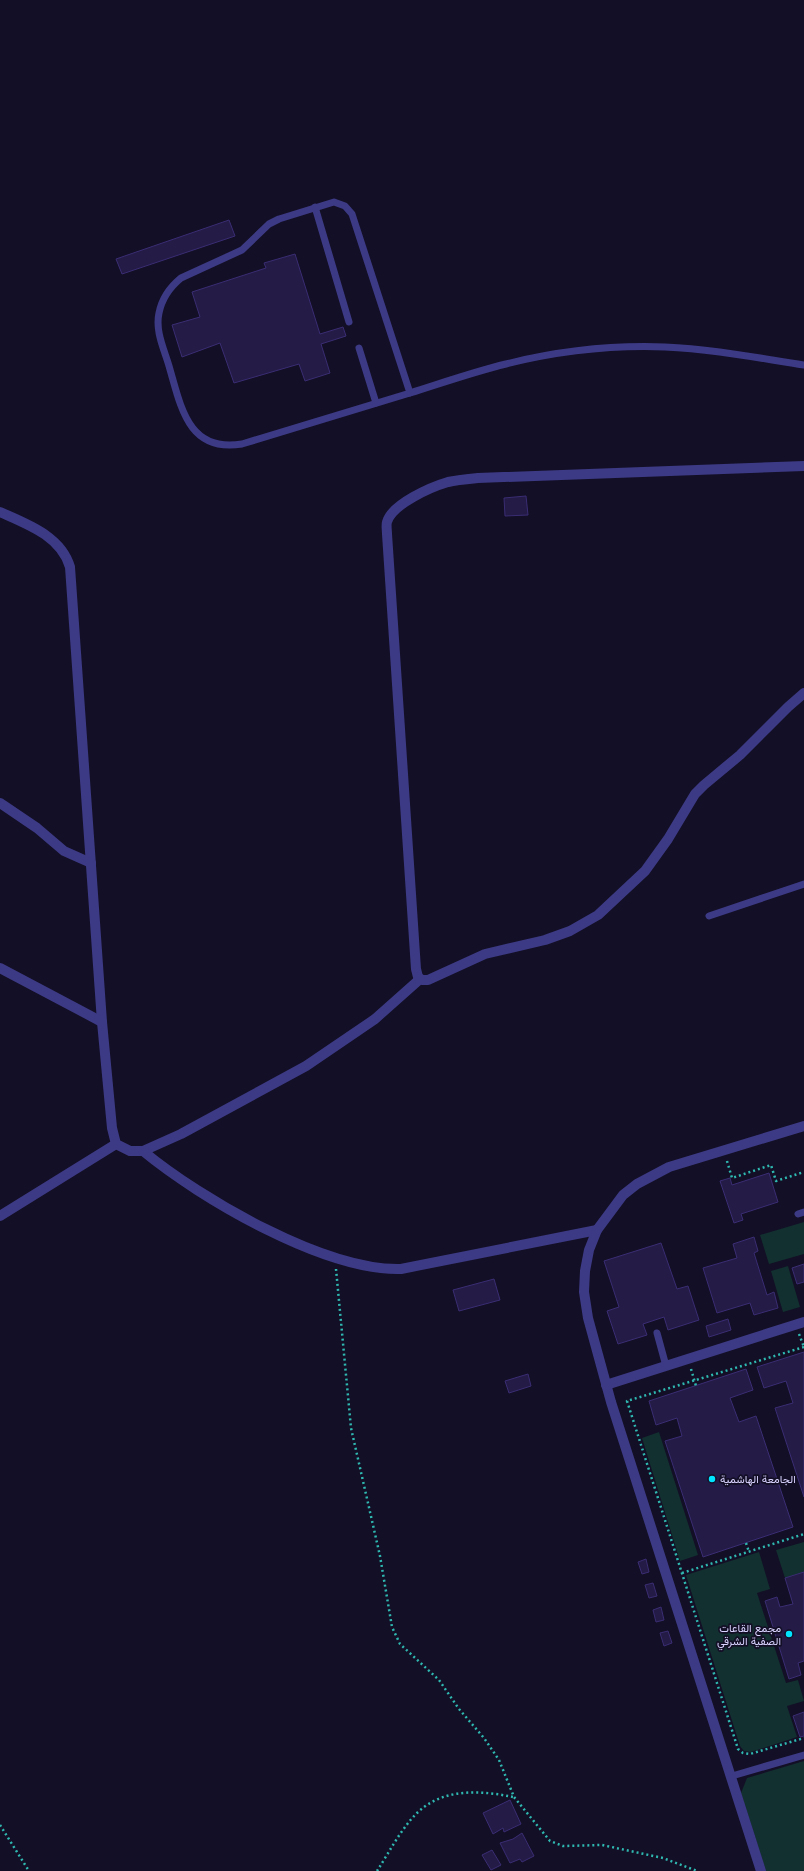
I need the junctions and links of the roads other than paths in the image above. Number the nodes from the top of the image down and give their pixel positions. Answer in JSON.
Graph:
{"nodes":[{"id":1,"x":315,"y":207,"type":"junction"},
{"id":2,"x":349,"y":322,"type":"dead end"},
{"id":3,"x":359,"y":348,"type":"dead end"},
{"id":4,"x":804,"y":365,"type":"edge"},
{"id":5,"x":410,"y":393,"type":"junction"},
{"id":6,"x":376,"y":403,"type":"junction"},
{"id":7,"x":804,"y":466,"type":"edge"},
{"id":8,"x":0,"y":512,"type":"edge"},
{"id":9,"x":804,"y":693,"type":"edge"},
{"id":10,"x":0,"y":803,"type":"edge"},
{"id":11,"x":91,"y":863,"type":"junction"},
{"id":12,"x":804,"y":884,"type":"edge"},
{"id":13,"x":709,"y":916,"type":"dead end"},
{"id":14,"x":0,"y":968,"type":"edge"},
{"id":15,"x":420,"y":979,"type":"junction"},
{"id":16,"x":102,"y":1022,"type":"junction"},
{"id":17,"x":804,"y":1126,"type":"edge"},
{"id":18,"x":116,"y":1144,"type":"junction"},
{"id":19,"x":143,"y":1151,"type":"junction"},
{"id":20,"x":0,"y":1216,"type":"edge"},
{"id":21,"x":597,"y":1230,"type":"junction"},
{"id":22,"x":804,"y":1322,"type":"edge"},
{"id":23,"x":656,"y":1333,"type":"dead end"},
{"id":24,"x":666,"y":1366,"type":"junction"},
{"id":25,"x":606,"y":1384,"type":"junction"},
{"id":26,"x":804,"y":1755,"type":"edge"},
{"id":27,"x":732,"y":1776,"type":"junction"},
{"id":28,"x":761,"y":1871,"type":"edge"}],
"edges":[{"from":1,"to":2,"type":"lane"},
{"from":1,"to":5,"type":"lane"},
{"from":1,"to":6,"type":"lane"},
{"from":3,"to":6,"type":"lane"},
{"from":4,"to":5,"type":"lane"},
{"from":5,"to":6,"type":"lane"},
{"from":7,"to":15,"type":"street"},
{"from":8,"to":11,"type":"street"},
{"from":9,"to":15,"type":"street"},
{"from":10,"to":11,"type":"street"},
{"from":11,"to":16,"type":"street"},
{"from":12,"to":13,"type":"lane"},
{"from":14,"to":16,"type":"street"},
{"from":15,"to":19,"type":"street"},
{"from":16,"to":18,"type":"street"},
{"from":17,"to":21,"type":"street"},
{"from":18,"to":19,"type":"street"},
{"from":18,"to":20,"type":"street"},
{"from":19,"to":21,"type":"street"},
{"from":21,"to":25,"type":"street"},
{"from":22,"to":24,"type":"street"},
{"from":23,"to":24,"type":"lane"},
{"from":24,"to":25,"type":"street"},
{"from":25,"to":27,"type":"street"},
{"from":26,"to":27,"type":"lane"},
{"from":27,"to":28,"type":"street"}]}
